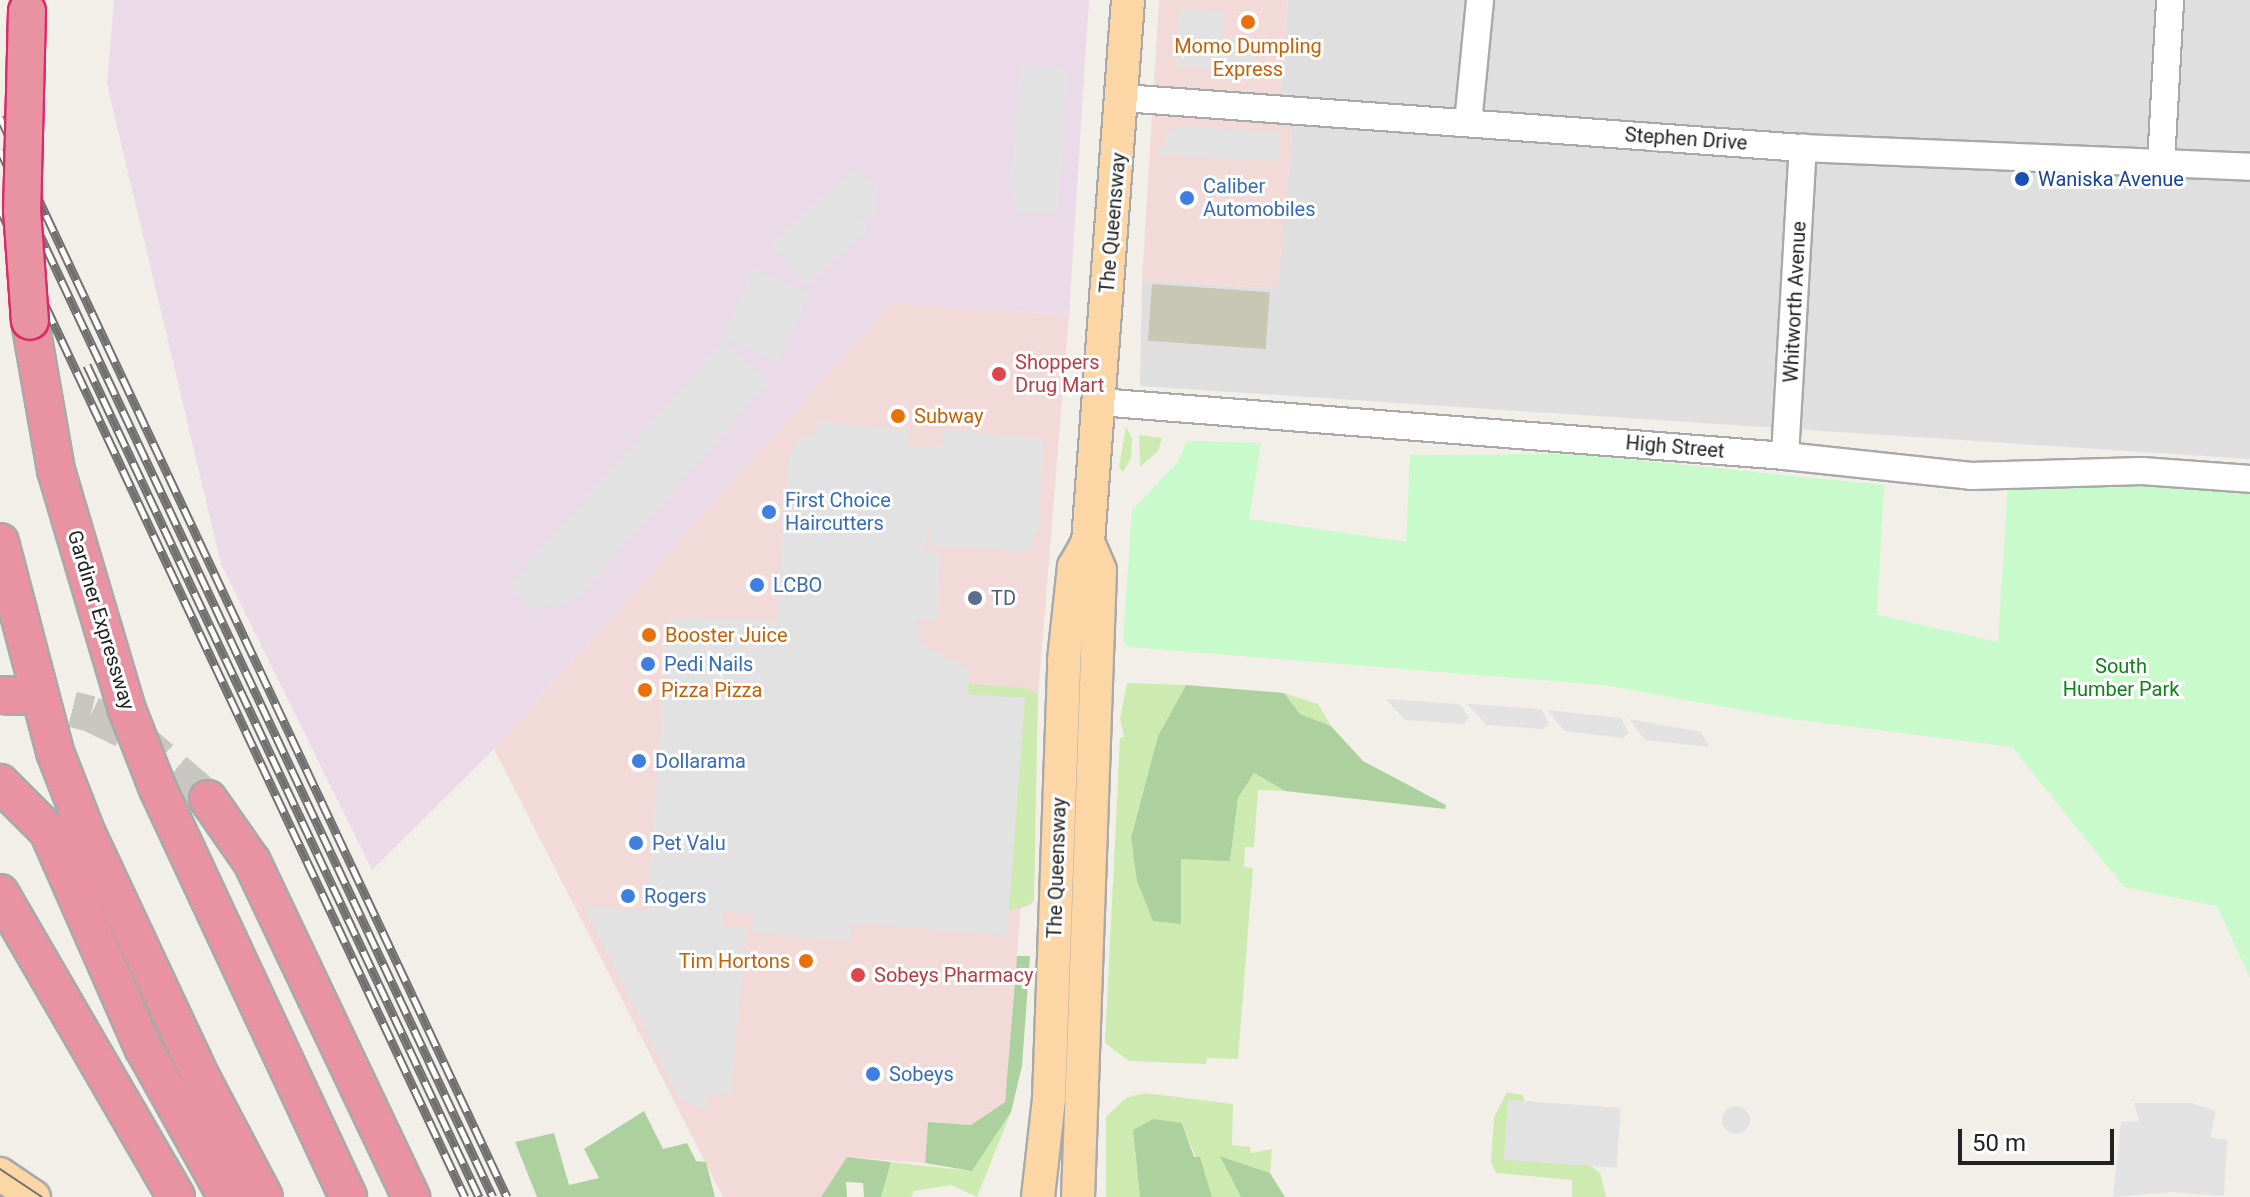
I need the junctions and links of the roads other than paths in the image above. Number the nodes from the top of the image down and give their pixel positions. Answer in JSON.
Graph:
{"nodes":[{"id":1,"x":1128,"y":0,"type":"edge"},
{"id":2,"x":1480,"y":0,"type":"edge"},
{"id":3,"x":2170,"y":0,"type":"edge"},
{"id":4,"x":27,"y":6,"type":"edge"},
{"id":5,"x":1123,"y":98,"type":"junction"},
{"id":6,"x":1468,"y":123,"type":"junction"},
{"id":7,"x":1803,"y":148,"type":"junction"},
{"id":8,"x":2161,"y":163,"type":"junction"},
{"id":9,"x":2250,"y":167,"type":"edge"},
{"id":10,"x":1099,"y":402,"type":"junction"},
{"id":11,"x":1785,"y":456,"type":"junction"},
{"id":12,"x":2250,"y":479,"type":"edge"},
{"id":13,"x":0,"y":542,"type":"edge"},
{"id":14,"x":1088,"y":542,"type":"junction"},
{"id":15,"x":0,"y":783,"type":"edge"},
{"id":16,"x":208,"y":799,"type":"tunnel mouth"},
{"id":17,"x":0,"y":893,"type":"edge"},
{"id":18,"x":0,"y":1174,"type":"edge"},
{"id":19,"x":34,"y":1197,"type":"edge"},
{"id":20,"x":176,"y":1197,"type":"edge"},
{"id":21,"x":227,"y":1197,"type":"edge"},
{"id":22,"x":264,"y":1197,"type":"edge"},
{"id":23,"x":348,"y":1197,"type":"edge"},
{"id":24,"x":411,"y":1197,"type":"edge"},
{"id":25,"x":1038,"y":1197,"type":"edge"},
{"id":26,"x":1078,"y":1197,"type":"edge"}],
"edges":[{"from":1,"to":5,"type":"main road","name":"The Queensway"},
{"from":2,"to":6,"type":"street"},
{"from":3,"to":8,"type":"street"},
{"from":4,"to":23,"type":"highway","name":"Gardiner Expressway","bridge":true},
{"from":5,"to":6,"type":"street","name":"Stephen Drive"},
{"from":5,"to":10,"type":"main road","name":"The Queensway"},
{"from":6,"to":7,"type":"street","name":"Stephen Drive"},
{"from":7,"to":8,"type":"street","name":"Stephen Drive"},
{"from":7,"to":11,"type":"street","name":"Whitworth Avenue"},
{"from":8,"to":9,"type":"street","name":"Stephen Drive"},
{"from":10,"to":11,"type":"street","name":"High Street"},
{"from":10,"to":14,"type":"main road","name":"The Queensway"},
{"from":11,"to":12,"type":"street","name":"High Street"},
{"from":13,"to":22,"type":"highway"},
{"from":14,"to":25,"type":"main road","name":"The Queensway"},
{"from":14,"to":26,"type":"main road","name":"The Queensway"},
{"from":15,"to":21,"type":"highway"},
{"from":16,"to":24,"type":"highway"},
{"from":17,"to":20,"type":"highway"},
{"from":18,"to":19,"type":"main road"}]}
